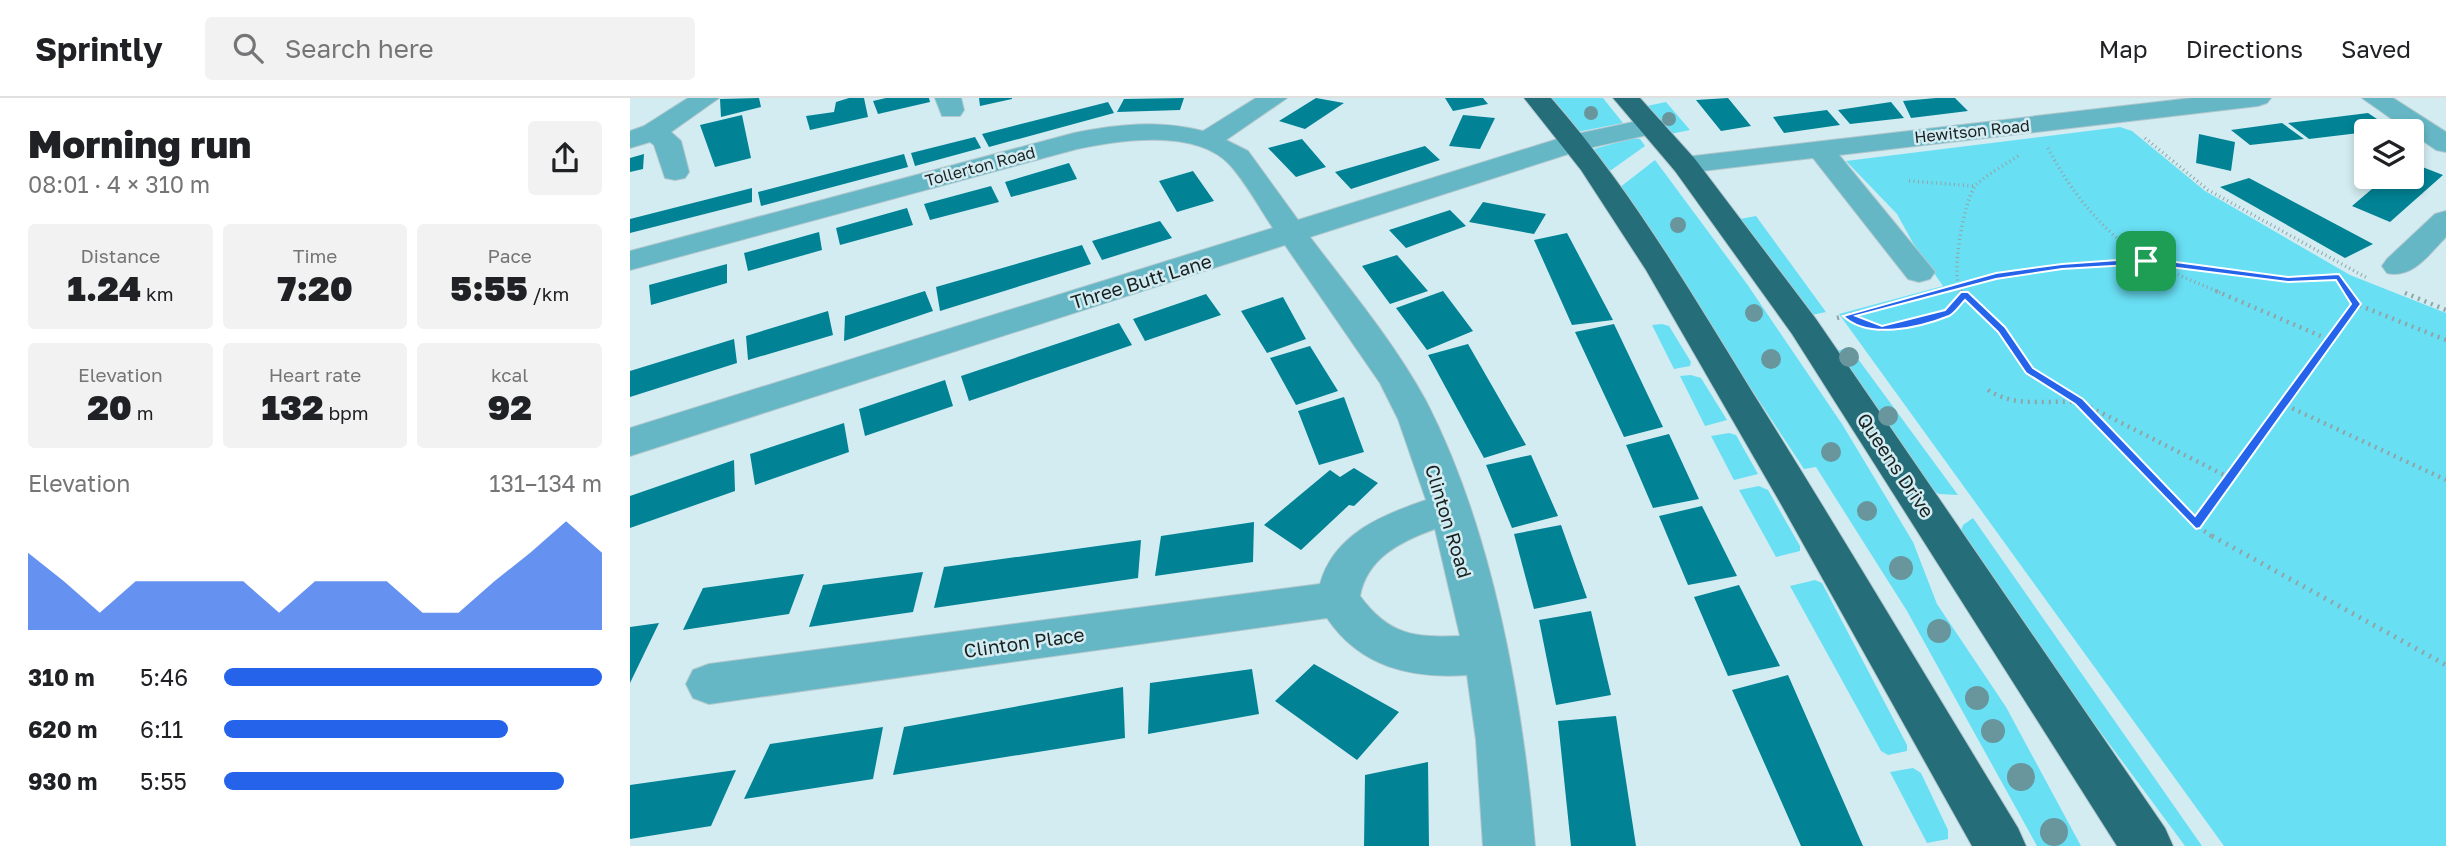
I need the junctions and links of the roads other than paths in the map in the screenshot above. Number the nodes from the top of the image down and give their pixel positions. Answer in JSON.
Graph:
{"nodes":[{"id":1,"x":706,"y":98,"type":"edge"},
{"id":2,"x":1273,"y":98,"type":"edge"},
{"id":3,"x":1537,"y":98,"type":"edge"},
{"id":4,"x":1626,"y":98,"type":"edge"},
{"id":5,"x":2028,"y":98,"type":"edge"},
{"id":6,"x":2258,"y":98,"type":"edge"},
{"id":7,"x":2375,"y":98,"type":"edge"},
{"id":8,"x":1652,"y":126,"type":"junction"},
{"id":9,"x":2050,"y":132,"type":"junction"},
{"id":10,"x":642,"y":136,"type":"edge"},
{"id":11,"x":1208,"y":140,"type":"junction"},
{"id":12,"x":1577,"y":142,"type":"junction"},
{"id":13,"x":2446,"y":144,"type":"edge"},
{"id":14,"x":1819,"y":148,"type":"junction"},
{"id":15,"x":1685,"y":165,"type":"junction"},
{"id":16,"x":675,"y":172,"type":"dead end"},
{"id":17,"x":2446,"y":220,"type":"edge"},
{"id":18,"x":1292,"y":233,"type":"junction"},
{"id":19,"x":630,"y":261,"type":"edge"},
{"id":20,"x":2392,"y":280,"type":"road end"},
{"id":21,"x":1924,"y":288,"type":"road end"},
{"id":22,"x":630,"y":442,"type":"edge"},
{"id":23,"x":1448,"y":509,"type":"junction"},
{"id":24,"x":1338,"y":599,"type":"junction"},
{"id":25,"x":1485,"y":654,"type":"junction"},
{"id":26,"x":709,"y":684,"type":"dead end"},
{"id":27,"x":1509,"y":846,"type":"edge"},
{"id":28,"x":2000,"y":846,"type":"edge"},
{"id":29,"x":2147,"y":846,"type":"edge"}],
"edges":[{"from":1,"to":10,"type":"street"},
{"from":2,"to":11,"type":"street"},
{"from":3,"to":12,"type":"highway"},
{"from":4,"to":8,"type":"highway","name":"Queens Drive"},
{"from":5,"to":9,"type":"street"},
{"from":6,"to":9,"type":"street","name":"Hewitson Road"},
{"from":7,"to":13,"type":"street"},
{"from":8,"to":12,"type":"street","name":"Three Butt Lane"},
{"from":8,"to":15,"type":"highway","name":"Queens Drive"},
{"from":9,"to":14,"type":"street","name":"Hewitson Road"},
{"from":10,"to":16,"type":"street"},
{"from":11,"to":18,"type":"street","name":"Tollerton Road"},
{"from":11,"to":19,"type":"street","name":"Tollerton Road"},
{"from":12,"to":18,"type":"street","name":"Three Butt Lane"},
{"from":12,"to":28,"type":"highway"},
{"from":14,"to":15,"type":"street","name":"Hewitson Road"},
{"from":14,"to":21,"type":"street"},
{"from":15,"to":29,"type":"highway","name":"Queens Drive"},
{"from":17,"to":20,"type":"street"},
{"from":18,"to":22,"type":"street","name":"Three Butt Lane"},
{"from":18,"to":23,"type":"street","name":"Clinton Road"},
{"from":23,"to":24,"type":"street"},
{"from":23,"to":25,"type":"street","name":"Clinton Road"},
{"from":24,"to":25,"type":"street"},
{"from":24,"to":26,"type":"street","name":"Clinton Place"},
{"from":25,"to":27,"type":"street","name":"Clinton Road"}]}
